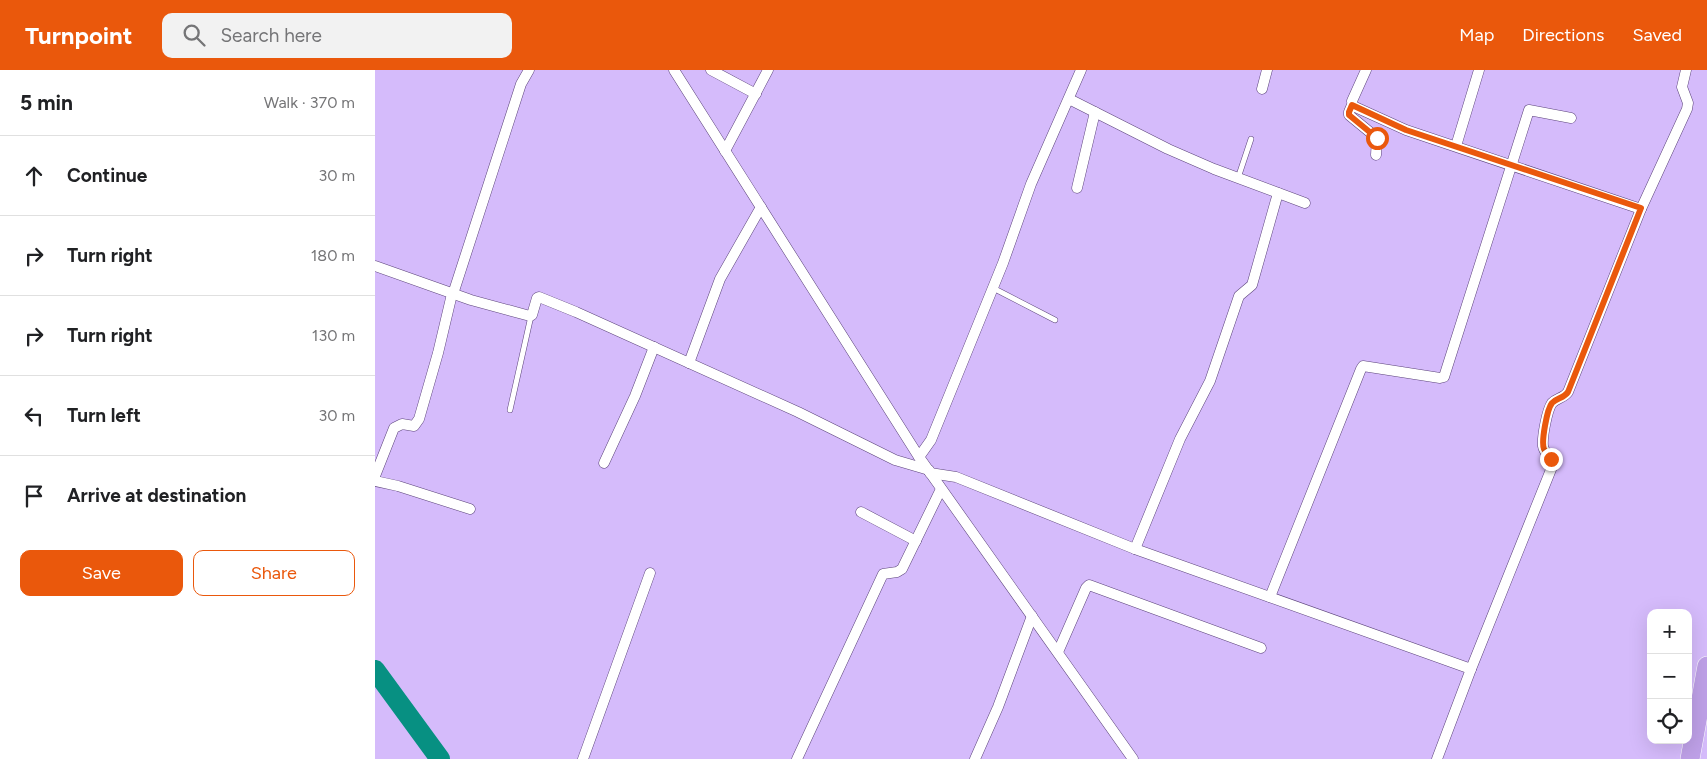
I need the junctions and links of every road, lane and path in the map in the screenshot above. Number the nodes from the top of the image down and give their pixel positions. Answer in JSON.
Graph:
{"nodes":[{"id":1,"x":529,"y":70,"type":"edge"},
{"id":2,"x":674,"y":70,"type":"edge"},
{"id":3,"x":711,"y":70,"type":"edge"},
{"id":4,"x":768,"y":70,"type":"edge"},
{"id":5,"x":1081,"y":70,"type":"edge"},
{"id":6,"x":1267,"y":70,"type":"edge"},
{"id":7,"x":1365,"y":70,"type":"edge"},
{"id":8,"x":1479,"y":70,"type":"edge"},
{"id":9,"x":1686,"y":70,"type":"edge"},
{"id":10,"x":1262,"y":90,"type":"dead end"},
{"id":11,"x":756,"y":94,"type":"junction"},
{"id":12,"x":1069,"y":98,"type":"junction"},
{"id":13,"x":1352,"y":105,"type":"junction"},
{"id":14,"x":1095,"y":112,"type":"junction"},
{"id":15,"x":1571,"y":118,"type":"dead end"},
{"id":16,"x":1251,"y":139,"type":"dead end"},
{"id":17,"x":1456,"y":146,"type":"junction"},
{"id":18,"x":725,"y":151,"type":"junction"},
{"id":19,"x":1376,"y":155,"type":"dead end"},
{"id":20,"x":1511,"y":165,"type":"junction"},
{"id":21,"x":1237,"y":178,"type":"junction"},
{"id":22,"x":1077,"y":188,"type":"dead end"},
{"id":23,"x":1278,"y":193,"type":"junction"},
{"id":24,"x":1305,"y":203,"type":"dead end"},
{"id":25,"x":761,"y":207,"type":"junction"},
{"id":26,"x":1641,"y":208,"type":"junction"},
{"id":27,"x":375,"y":266,"type":"edge"},
{"id":28,"x":993,"y":288,"type":"junction"},
{"id":29,"x":453,"y":294,"type":"junction"},
{"id":30,"x":531,"y":316,"type":"junction"},
{"id":31,"x":1055,"y":320,"type":"dead end"},
{"id":32,"x":654,"y":347,"type":"junction"},
{"id":33,"x":689,"y":363,"type":"junction"},
{"id":34,"x":511,"y":410,"type":"dead end"},
{"id":35,"x":919,"y":457,"type":"junction"},
{"id":36,"x":604,"y":463,"type":"dead end"},
{"id":37,"x":929,"y":472,"type":"junction"},
{"id":38,"x":375,"y":476,"type":"edge"},
{"id":39,"x":375,"y":481,"type":"edge"},
{"id":40,"x":941,"y":490,"type":"junction"},
{"id":41,"x":470,"y":509,"type":"dead end"},
{"id":42,"x":861,"y":512,"type":"dead end"},
{"id":43,"x":916,"y":541,"type":"junction"},
{"id":44,"x":1135,"y":549,"type":"junction"},
{"id":45,"x":650,"y":573,"type":"dead end"},
{"id":46,"x":1269,"y":597,"type":"junction"},
{"id":47,"x":1032,"y":616,"type":"junction"},
{"id":48,"x":1261,"y":648,"type":"dead end"},
{"id":49,"x":1057,"y":652,"type":"junction"},
{"id":50,"x":1707,"y":666,"type":"edge"},
{"id":51,"x":1471,"y":669,"type":"junction"},
{"id":52,"x":583,"y":759,"type":"edge"},
{"id":53,"x":797,"y":759,"type":"edge"},
{"id":54,"x":975,"y":759,"type":"edge"},
{"id":55,"x":1133,"y":759,"type":"edge"},
{"id":56,"x":1437,"y":759,"type":"edge"},
{"id":57,"x":1690,"y":759,"type":"edge"}],
"edges":[{"from":1,"to":29,"type":"street"},
{"from":2,"to":18,"type":"street"},
{"from":3,"to":11,"type":"street"},
{"from":4,"to":11,"type":"street"},
{"from":5,"to":12,"type":"street"},
{"from":6,"to":10,"type":"street"},
{"from":7,"to":13,"type":"street"},
{"from":8,"to":17,"type":"street"},
{"from":9,"to":26,"type":"street"},
{"from":11,"to":18,"type":"street"},
{"from":12,"to":14,"type":"street"},
{"from":12,"to":28,"type":"street"},
{"from":13,"to":17,"type":"street"},
{"from":13,"to":19,"type":"street"},
{"from":14,"to":21,"type":"street"},
{"from":14,"to":22,"type":"street"},
{"from":15,"to":20,"type":"street"},
{"from":16,"to":21,"type":"lane"},
{"from":17,"to":20,"type":"street"},
{"from":18,"to":25,"type":"street"},
{"from":20,"to":26,"type":"street"},
{"from":20,"to":46,"type":"street"},
{"from":21,"to":23,"type":"street"},
{"from":23,"to":24,"type":"street"},
{"from":23,"to":44,"type":"street"},
{"from":25,"to":33,"type":"street"},
{"from":25,"to":35,"type":"street"},
{"from":26,"to":51,"type":"street"},
{"from":27,"to":29,"type":"street"},
{"from":28,"to":31,"type":"lane"},
{"from":28,"to":35,"type":"street"},
{"from":29,"to":30,"type":"street"},
{"from":29,"to":38,"type":"street"},
{"from":30,"to":32,"type":"street"},
{"from":30,"to":34,"type":"lane"},
{"from":32,"to":33,"type":"street"},
{"from":32,"to":36,"type":"street"},
{"from":33,"to":37,"type":"street"},
{"from":35,"to":37,"type":"street"},
{"from":37,"to":40,"type":"street"},
{"from":37,"to":44,"type":"street"},
{"from":39,"to":41,"type":"street"},
{"from":40,"to":43,"type":"street"},
{"from":40,"to":47,"type":"street"},
{"from":42,"to":43,"type":"street"},
{"from":43,"to":53,"type":"street"},
{"from":44,"to":46,"type":"street"},
{"from":45,"to":52,"type":"street"},
{"from":46,"to":51,"type":"street"},
{"from":47,"to":49,"type":"street"},
{"from":47,"to":54,"type":"street"},
{"from":48,"to":49,"type":"street"},
{"from":49,"to":55,"type":"street"},
{"from":50,"to":57,"type":"highway"},
{"from":51,"to":56,"type":"street"}]}
